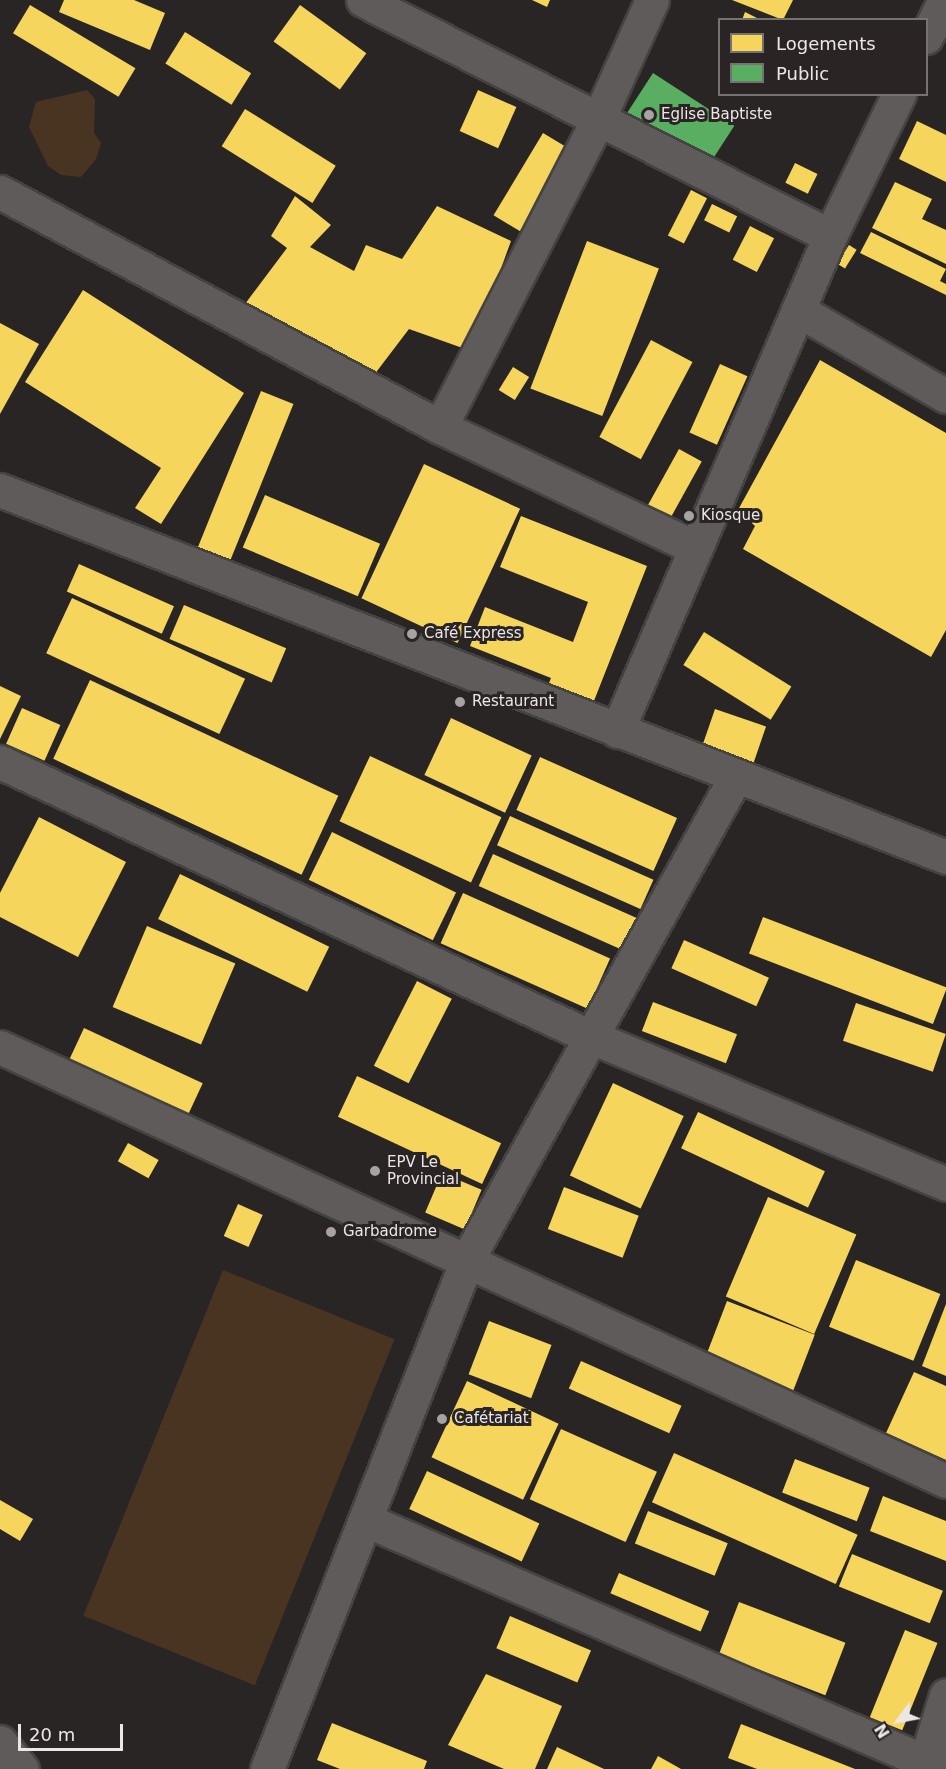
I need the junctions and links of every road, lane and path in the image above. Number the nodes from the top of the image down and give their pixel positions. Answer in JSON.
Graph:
{"nodes":[{"id":1,"x":363,"y":0,"type":"edge"},
{"id":2,"x":652,"y":0,"type":"edge"},
{"id":3,"x":945,"y":0,"type":"edge"},
{"id":4,"x":928,"y":35,"type":"edge"},
{"id":5,"x":898,"y":96,"type":"edge"},
{"id":6,"x":599,"y":118,"type":"junction"},
{"id":7,"x":0,"y":192,"type":"edge"},
{"id":8,"x":830,"y":237,"type":"junction"},
{"id":9,"x":798,"y":310,"type":"junction"},
{"id":10,"x":946,"y":396,"type":"edge"},
{"id":11,"x":440,"y":427,"type":"junction"},
{"id":12,"x":0,"y":490,"type":"edge"},
{"id":13,"x":696,"y":548,"type":"junction"},
{"id":14,"x":617,"y":731,"type":"junction"},
{"id":15,"x":0,"y":762,"type":"edge"},
{"id":16,"x":735,"y":778,"type":"junction"},
{"id":17,"x":946,"y":858,"type":"edge"},
{"id":18,"x":589,"y":1036,"type":"junction"},
{"id":19,"x":0,"y":1047,"type":"edge"},
{"id":20,"x":946,"y":1184,"type":"edge"},
{"id":21,"x":468,"y":1258,"type":"junction"},
{"id":22,"x":946,"y":1481,"type":"edge"},
{"id":23,"x":368,"y":1521,"type":"junction"},
{"id":24,"x":946,"y":1695,"type":"edge"},
{"id":25,"x":0,"y":1742,"type":"edge"},
{"id":26,"x":275,"y":1766,"type":"edge"},
{"id":27,"x":930,"y":1766,"type":"edge"},
{"id":28,"x":22,"y":1769,"type":"edge"}],
"edges":[{"from":1,"to":6,"type":"street"},
{"from":2,"to":6,"type":"street"},
{"from":3,"to":4,"type":"street"},
{"from":5,"to":8,"type":"street"},
{"from":6,"to":8,"type":"street"},
{"from":6,"to":11,"type":"street"},
{"from":7,"to":11,"type":"street"},
{"from":8,"to":9,"type":"street"},
{"from":9,"to":10,"type":"street"},
{"from":9,"to":13,"type":"street"},
{"from":11,"to":13,"type":"street"},
{"from":12,"to":14,"type":"street"},
{"from":13,"to":14,"type":"street"},
{"from":14,"to":16,"type":"street"},
{"from":15,"to":18,"type":"street"},
{"from":16,"to":17,"type":"street"},
{"from":16,"to":18,"type":"street"},
{"from":18,"to":20,"type":"street"},
{"from":18,"to":21,"type":"street"},
{"from":19,"to":21,"type":"street"},
{"from":21,"to":22,"type":"street"},
{"from":21,"to":23,"type":"street"},
{"from":23,"to":26,"type":"street"},
{"from":23,"to":27,"type":"street"},
{"from":24,"to":27,"type":"street"},
{"from":25,"to":28,"type":"street"}]}
